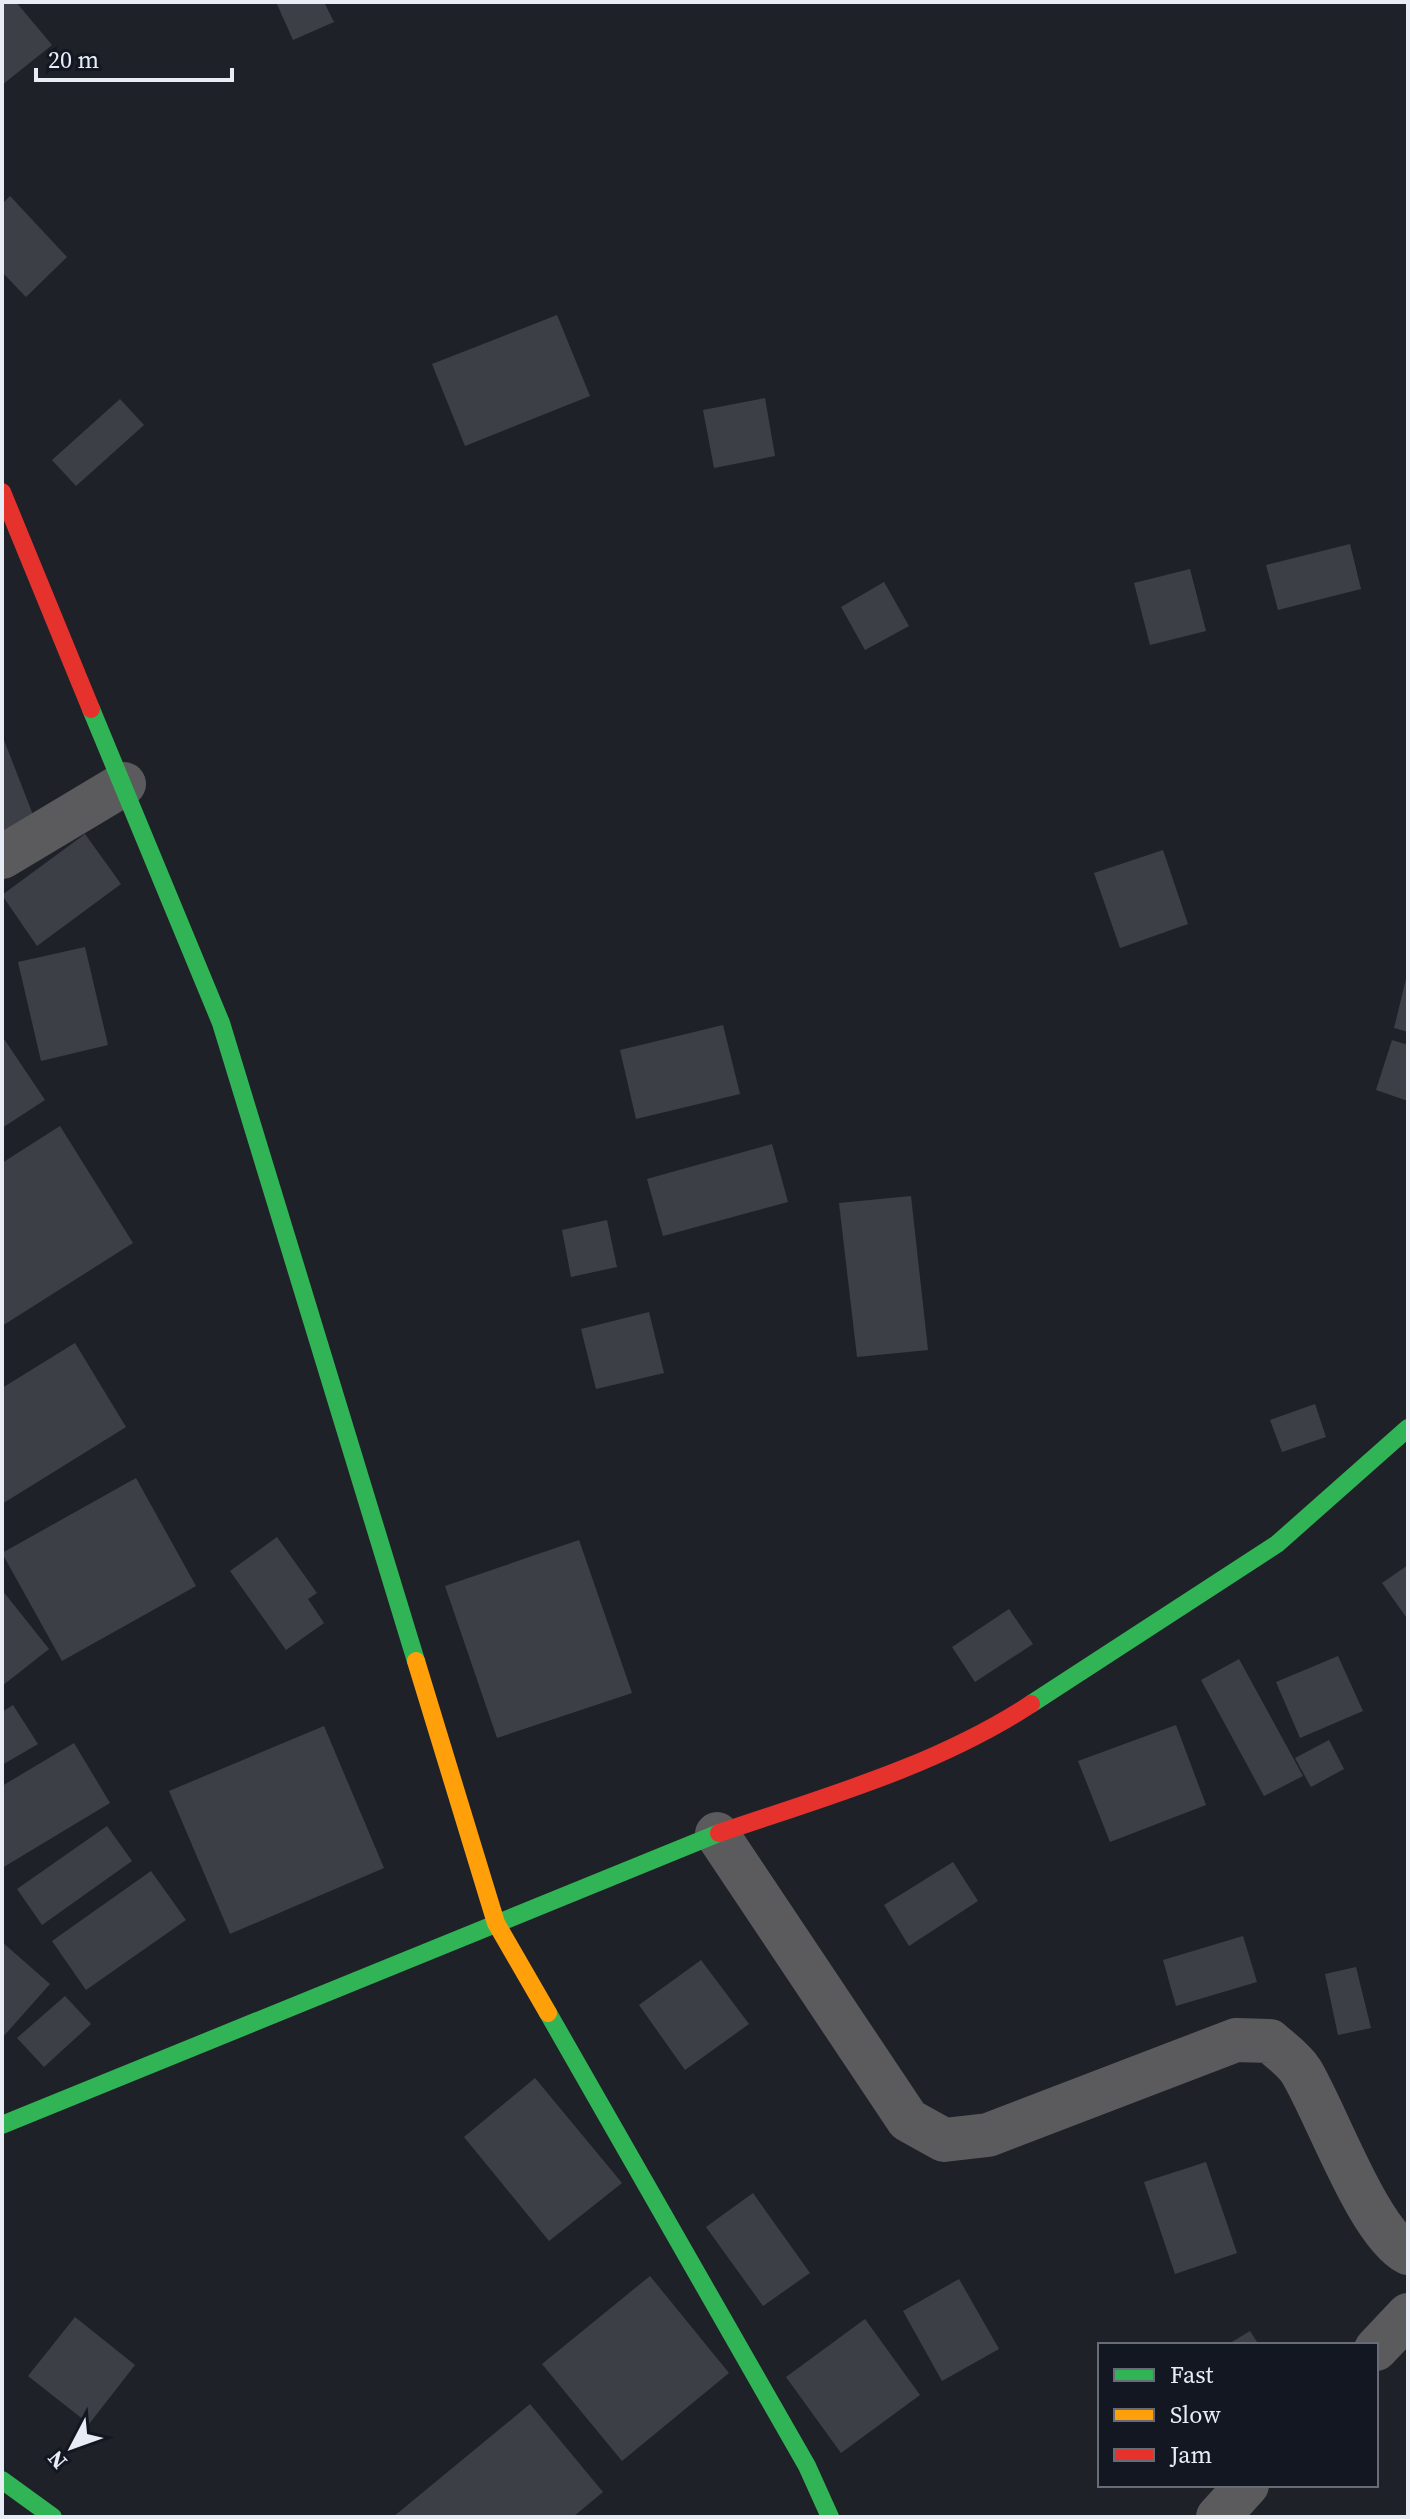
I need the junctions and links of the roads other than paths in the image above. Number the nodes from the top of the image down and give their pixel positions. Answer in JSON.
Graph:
{"nodes":[{"id":1,"x":2,"y":492,"type":"edge"},
{"id":2,"x":124,"y":784,"type":"junction"},
{"id":3,"x":2,"y":857,"type":"edge"},
{"id":4,"x":1408,"y":1428,"type":"edge"},
{"id":5,"x":717,"y":1834,"type":"junction"},
{"id":6,"x":496,"y":1923,"type":"junction"},
{"id":7,"x":2,"y":2125,"type":"edge"},
{"id":8,"x":1408,"y":2253,"type":"edge"},
{"id":9,"x":1408,"y":2315,"type":"edge"},
{"id":10,"x":1378,"y":2347,"type":"edge"},
{"id":11,"x":2,"y":2480,"type":"edge"},
{"id":12,"x":1245,"y":2487,"type":"edge"},
{"id":13,"x":53,"y":2517,"type":"edge"},
{"id":14,"x":830,"y":2517,"type":"edge"},
{"id":15,"x":1218,"y":2517,"type":"edge"}],
"edges":[{"from":1,"to":2,"type":"street"},
{"from":2,"to":3,"type":"street"},
{"from":2,"to":6,"type":"street"},
{"from":4,"to":5,"type":"street"},
{"from":5,"to":6,"type":"street"},
{"from":5,"to":8,"type":"street"},
{"from":6,"to":7,"type":"street"},
{"from":6,"to":14,"type":"street"},
{"from":9,"to":10,"type":"street"},
{"from":11,"to":13,"type":"street"},
{"from":12,"to":15,"type":"street"}]}
